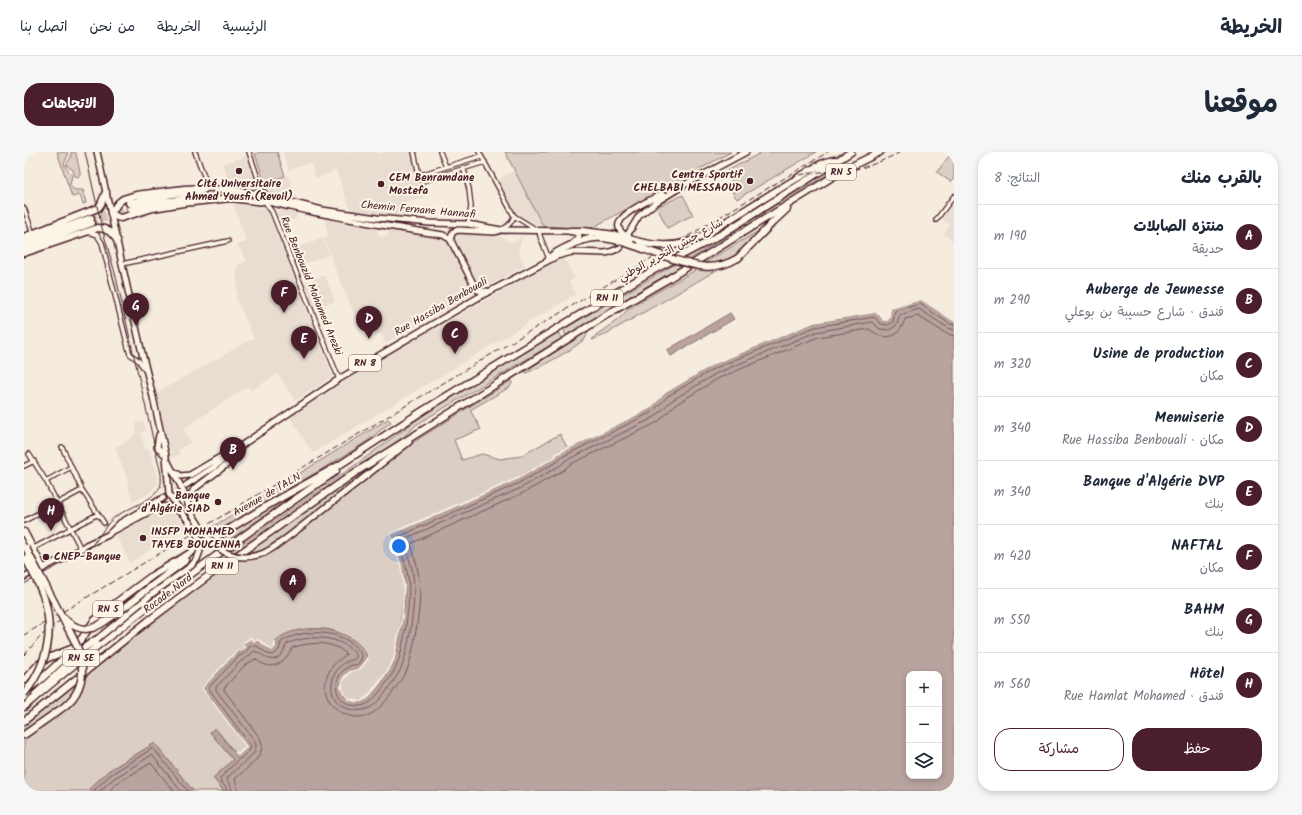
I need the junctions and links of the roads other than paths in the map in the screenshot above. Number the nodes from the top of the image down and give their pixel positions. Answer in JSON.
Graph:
{"nodes":[{"id":1,"x":97,"y":152,"type":"edge"},
{"id":2,"x":195,"y":152,"type":"edge"},
{"id":3,"x":249,"y":152,"type":"edge"},
{"id":4,"x":414,"y":152,"type":"edge"},
{"id":5,"x":440,"y":152,"type":"edge"},
{"id":6,"x":746,"y":152,"type":"edge"},
{"id":7,"x":851,"y":152,"type":"edge"},
{"id":8,"x":880,"y":152,"type":"edge"},
{"id":9,"x":480,"y":154,"type":"edge"},
{"id":10,"x":838,"y":160,"type":"junction"},
{"id":11,"x":485,"y":162,"type":"junction"},
{"id":12,"x":446,"y":167,"type":"junction"},
{"id":13,"x":464,"y":170,"type":"junction"},
{"id":14,"x":420,"y":175,"type":"junction"},
{"id":15,"x":684,"y":186,"type":"junction"},
{"id":16,"x":208,"y":188,"type":"junction"},
{"id":17,"x":106,"y":192,"type":"junction"},
{"id":18,"x":258,"y":193,"type":"junction"},
{"id":19,"x":804,"y":195,"type":"junction"},
{"id":20,"x":954,"y":196,"type":"edge"},
{"id":21,"x":192,"y":198,"type":"joint"},
{"id":22,"x":231,"y":198,"type":"junction"},
{"id":23,"x":265,"y":199,"type":"junction"},
{"id":24,"x":257,"y":201,"type":"junction"},
{"id":25,"x":24,"y":208,"type":"edge"},
{"id":26,"x":111,"y":212,"type":"junction"},
{"id":27,"x":514,"y":216,"type":"junction"},
{"id":28,"x":936,"y":220,"type":"dead end"},
{"id":29,"x":468,"y":224,"type":"junction"},
{"id":30,"x":501,"y":230,"type":"junction"},
{"id":31,"x":538,"y":230,"type":"junction"},
{"id":32,"x":570,"y":231,"type":"junction"},
{"id":33,"x":85,"y":232,"type":"junction"},
{"id":34,"x":33,"y":234,"type":"junction"},
{"id":35,"x":628,"y":234,"type":"dead end"},
{"id":36,"x":24,"y":237,"type":"edge"},
{"id":37,"x":117,"y":240,"type":"junction"},
{"id":38,"x":228,"y":241,"type":"dead end"},
{"id":39,"x":24,"y":242,"type":"edge"},
{"id":40,"x":640,"y":242,"type":"junction"},
{"id":41,"x":451,"y":243,"type":"junction"},
{"id":42,"x":571,"y":245,"type":"junction"},
{"id":43,"x":24,"y":248,"type":"edge"},
{"id":44,"x":620,"y":248,"type":"dead end"},
{"id":45,"x":24,"y":253,"type":"edge"},
{"id":46,"x":549,"y":259,"type":"junction"},
{"id":47,"x":122,"y":264,"type":"junction"},
{"id":48,"x":489,"y":291,"type":"junction"},
{"id":49,"x":148,"y":376,"type":"junction"},
{"id":50,"x":339,"y":379,"type":"junction"},
{"id":51,"x":430,"y":425,"type":"junction"},
{"id":52,"x":377,"y":440,"type":"junction"},
{"id":53,"x":245,"y":443,"type":"junction"},
{"id":54,"x":62,"y":447,"type":"dead end"},
{"id":55,"x":29,"y":454,"type":"dead end"},
{"id":56,"x":166,"y":456,"type":"junction"},
{"id":57,"x":34,"y":462,"type":"junction"},
{"id":58,"x":24,"y":466,"type":"edge"},
{"id":59,"x":70,"y":467,"type":"junction"},
{"id":60,"x":171,"y":468,"type":"junction"},
{"id":61,"x":46,"y":481,"type":"junction"},
{"id":62,"x":186,"y":484,"type":"tunnel mouth"},
{"id":63,"x":82,"y":490,"type":"junction"},
{"id":64,"x":163,"y":498,"type":"tunnel mouth"},
{"id":65,"x":187,"y":502,"type":"junction"},
{"id":66,"x":57,"y":503,"type":"junction"},
{"id":67,"x":182,"y":513,"type":"junction"},
{"id":68,"x":98,"y":514,"type":"junction"},
{"id":69,"x":24,"y":521,"type":"edge"},
{"id":70,"x":104,"y":523,"type":"dead end"},
{"id":71,"x":71,"y":528,"type":"junction"},
{"id":72,"x":24,"y":532,"type":"edge"},
{"id":73,"x":108,"y":535,"type":"junction"},
{"id":74,"x":206,"y":544,"type":"junction"},
{"id":75,"x":27,"y":547,"type":"edge"},
{"id":76,"x":81,"y":549,"type":"junction"},
{"id":77,"x":25,"y":558,"type":"edge"},
{"id":78,"x":43,"y":568,"type":"junction"},
{"id":79,"x":31,"y":573,"type":"joint"},
{"id":80,"x":24,"y":577,"type":"edge"},
{"id":81,"x":55,"y":602,"type":"junction"},
{"id":82,"x":97,"y":639,"type":"junction"},
{"id":83,"x":72,"y":648,"type":"junction"},
{"id":84,"x":24,"y":680,"type":"edge"},
{"id":85,"x":39,"y":682,"type":"junction"},
{"id":86,"x":24,"y":693,"type":"edge"},
{"id":87,"x":24,"y":706,"type":"edge"},
{"id":88,"x":24,"y":721,"type":"edge"},
{"id":89,"x":24,"y":735,"type":"edge"}],
"edges":[{"from":1,"to":17,"type":"main road"},
{"from":2,"to":16,"type":"street"},
{"from":3,"to":18,"type":"street"},
{"from":4,"to":14,"type":"street"},
{"from":5,"to":12,"type":"street"},
{"from":6,"to":15,"type":"main road"},
{"from":7,"to":10,"type":"highway","name":"شارع جيش التحرير الوطني","number":"RN 11"},
{"from":8,"to":19,"type":"highway","name":"شارع جيش التحرير الوطني","number":"RN 5"},
{"from":9,"to":11,"type":"street"},
{"from":9,"to":12,"type":"street"},
{"from":10,"to":40,"type":"highway","bridge":true},
{"from":10,"to":52,"type":"highway","name":"شارع جيش التحرير الوطني","number":"RN 11"},
{"from":11,"to":13,"type":"street"},
{"from":11,"to":27,"type":"street"},
{"from":12,"to":14,"type":"street"},
{"from":13,"to":14,"type":"street"},
{"from":13,"to":29,"type":"street"},
{"from":15,"to":35,"type":"main road"},
{"from":15,"to":40,"type":"main road"},
{"from":16,"to":18,"type":"main road"},
{"from":16,"to":21,"type":"highway"},
{"from":16,"to":26,"type":"highway"},
{"from":17,"to":26,"type":"main road"},
{"from":17,"to":34,"type":"highway"},
{"from":18,"to":23,"type":"main road"},
{"from":18,"to":24,"type":"main road"},
{"from":19,"to":42,"type":"highway","bridge":true},
{"from":19,"to":51,"type":"highway","name":"شارع جيش التحرير الوطني","number":"RN 5"},
{"from":20,"to":28,"type":"street"},
{"from":21,"to":22,"type":"main road"},
{"from":22,"to":24,"type":"main road"},
{"from":22,"to":26,"type":"highway"},
{"from":23,"to":24,"type":"main road"},
{"from":23,"to":29,"type":"main road","name":"Chemin Fernane Hannafi"},
{"from":23,"to":41,"type":"main road","name":"Chemin Fernane Hannafi"},
{"from":23,"to":50,"type":"street","name":"Rue Benbouzid Mohamed Arezki"},
{"from":25,"to":34,"type":"street"},
{"from":26,"to":37,"type":"main road"},
{"from":27,"to":30,"type":"street"},
{"from":27,"to":31,"type":"street"},
{"from":29,"to":30,"type":"main road","name":"Chemin Fernane Hannafi"},
{"from":30,"to":31,"type":"main road","name":"Chemin Fernane Hannafi"},
{"from":30,"to":41,"type":"main road"},
{"from":31,"to":32,"type":"main road","name":"Chemin Fernane Hannafi"},
{"from":31,"to":46,"type":"street"},
{"from":32,"to":40,"type":"highway"},
{"from":32,"to":42,"type":"main road"},
{"from":33,"to":37,"type":"highway"},
{"from":33,"to":45,"type":"highway"},
{"from":33,"to":49,"type":"street"},
{"from":34,"to":36,"type":"highway"},
{"from":37,"to":47,"type":"main road"},
{"from":38,"to":47,"type":"street"},
{"from":39,"to":43,"type":"highway"},
{"from":41,"to":48,"type":"main road"},
{"from":42,"to":46,"type":"highway"},
{"from":44,"to":46,"type":"main road","number":"RN 8"},
{"from":46,"to":48,"type":"main road","name":"Rue Hassiba Benbouali","number":"RN 8"},
{"from":47,"to":49,"type":"main road"},
{"from":48,"to":50,"type":"main road","name":"Rue Hassiba Benbouali","number":"RN 8"},
{"from":49,"to":56,"type":"main road"},
{"from":50,"to":53,"type":"main road","name":"Rue Hassiba Benbouali","number":"RN 8"},
{"from":51,"to":65,"type":"main road","bridge":true},
{"from":51,"to":88,"type":"highway","name":"Rocade Nord","number":"RN 11"},
{"from":52,"to":74,"type":"highway","name":"Avenue de l'ALN","number":"RN 5"},
{"from":52,"to":87,"type":"highway","name":"Rocade Nord","number":"RN 11"},
{"from":53,"to":60,"type":"main road"},
{"from":53,"to":62,"type":"main road","number":"RN 8"},
{"from":53,"to":65,"type":"main road"},
{"from":54,"to":59,"type":"street"},
{"from":55,"to":57,"type":"street"},
{"from":56,"to":60,"type":"main road"},
{"from":56,"to":67,"type":"main road"},
{"from":57,"to":58,"type":"street"},
{"from":57,"to":61,"type":"street"},
{"from":59,"to":61,"type":"street"},
{"from":59,"to":63,"type":"street"},
{"from":60,"to":65,"type":"main road"},
{"from":61,"to":66,"type":"street"},
{"from":63,"to":66,"type":"street"},
{"from":63,"to":68,"type":"street"},
{"from":64,"to":73,"type":"main road"},
{"from":66,"to":69,"type":"street"},
{"from":66,"to":71,"type":"street"},
{"from":67,"to":73,"type":"main road"},
{"from":67,"to":82,"type":"main road","bridge":true},
{"from":68,"to":70,"type":"street"},
{"from":68,"to":71,"type":"street"},
{"from":71,"to":75,"type":"street"},
{"from":71,"to":76,"type":"street"},
{"from":72,"to":75,"type":"highway"},
{"from":73,"to":76,"type":"main road"},
{"from":74,"to":81,"type":"highway","bridge":true},
{"from":74,"to":83,"type":"highway","name":"Avenue de l'ALN","number":"RN 5"},
{"from":75,"to":78,"type":"highway"},
{"from":75,"to":81,"type":"highway","bridge":true},
{"from":76,"to":78,"type":"main road"},
{"from":77,"to":86,"type":"highway","number":"RN 5E","bridge":true},
{"from":78,"to":79,"type":"main road"},
{"from":79,"to":80,"type":"main road"},
{"from":81,"to":89,"type":"highway","number":"RN 5E","bridge":true},
{"from":82,"to":85,"type":"highway"},
{"from":82,"to":87,"type":"main road"},
{"from":83,"to":84,"type":"highway"},
{"from":83,"to":85,"type":"highway","name":"Avenue de l'ALN","number":"RN 5"},
{"from":85,"to":86,"type":"highway","name":"Avenue de l'ALN","number":"RN 5"}]}
